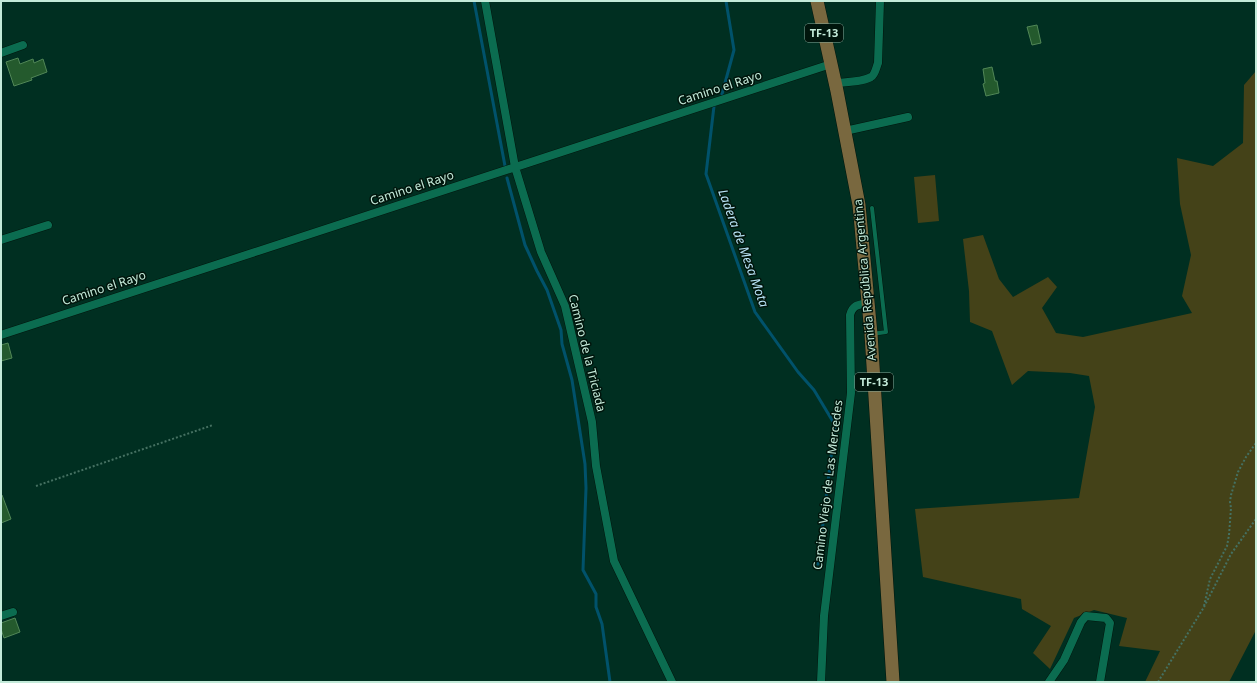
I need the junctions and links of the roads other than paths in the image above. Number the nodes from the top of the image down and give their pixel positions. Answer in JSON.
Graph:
{"nodes":[{"id":1,"x":485,"y":1,"type":"edge"},
{"id":2,"x":817,"y":1,"type":"edge"},
{"id":3,"x":880,"y":1,"type":"edge"},
{"id":4,"x":23,"y":45,"type":"dead end"},
{"id":5,"x":1,"y":53,"type":"edge"},
{"id":6,"x":831,"y":64,"type":"junction"},
{"id":7,"x":836,"y":83,"type":"junction"},
{"id":8,"x":908,"y":117,"type":"dead end"},
{"id":9,"x":845,"y":131,"type":"junction"},
{"id":10,"x":514,"y":167,"type":"junction"},
{"id":11,"x":872,"y":208,"type":"dead end"},
{"id":12,"x":48,"y":225,"type":"dead end"},
{"id":13,"x":1,"y":240,"type":"edge"},
{"id":14,"x":868,"y":303,"type":"junction"},
{"id":15,"x":871,"y":334,"type":"junction"},
{"id":16,"x":1,"y":335,"type":"edge"},
{"id":17,"x":13,"y":612,"type":"dead end"},
{"id":18,"x":1,"y":616,"type":"edge"},
{"id":19,"x":672,"y":682,"type":"edge"},
{"id":20,"x":821,"y":682,"type":"edge"},
{"id":21,"x":893,"y":682,"type":"edge"},
{"id":22,"x":1049,"y":682,"type":"edge"},
{"id":23,"x":1100,"y":682,"type":"edge"}],
"edges":[{"from":1,"to":10,"type":"street","name":"Camino de la Triciada"},
{"from":2,"to":6,"type":"main road","name":"Avenida República Argentina","number":"TF-13"},
{"from":3,"to":7,"type":"street"},
{"from":4,"to":5,"type":"street"},
{"from":6,"to":7,"type":"main road","name":"Avenida República Argentina","number":"TF-13"},
{"from":6,"to":10,"type":"street","name":"Camino el Rayo"},
{"from":7,"to":9,"type":"main road","name":"Avenida República Argentina","number":"TF-13"},
{"from":8,"to":9,"type":"street"},
{"from":9,"to":14,"type":"main road","name":"Avenida República Argentina","number":"TF-13"},
{"from":10,"to":16,"type":"street","name":"Camino el Rayo"},
{"from":10,"to":19,"type":"street","name":"Camino de la Triciada"},
{"from":11,"to":15,"type":"lane"},
{"from":12,"to":13,"type":"street"},
{"from":14,"to":15,"type":"main road","name":"Avenida República Argentina","number":"TF-13"},
{"from":14,"to":20,"type":"street","name":"Camino Viejo de Las Mercedes"},
{"from":15,"to":21,"type":"main road","name":"Avenida República Argentina","number":"TF-13"},
{"from":17,"to":18,"type":"street"},
{"from":22,"to":23,"type":"street"}]}
